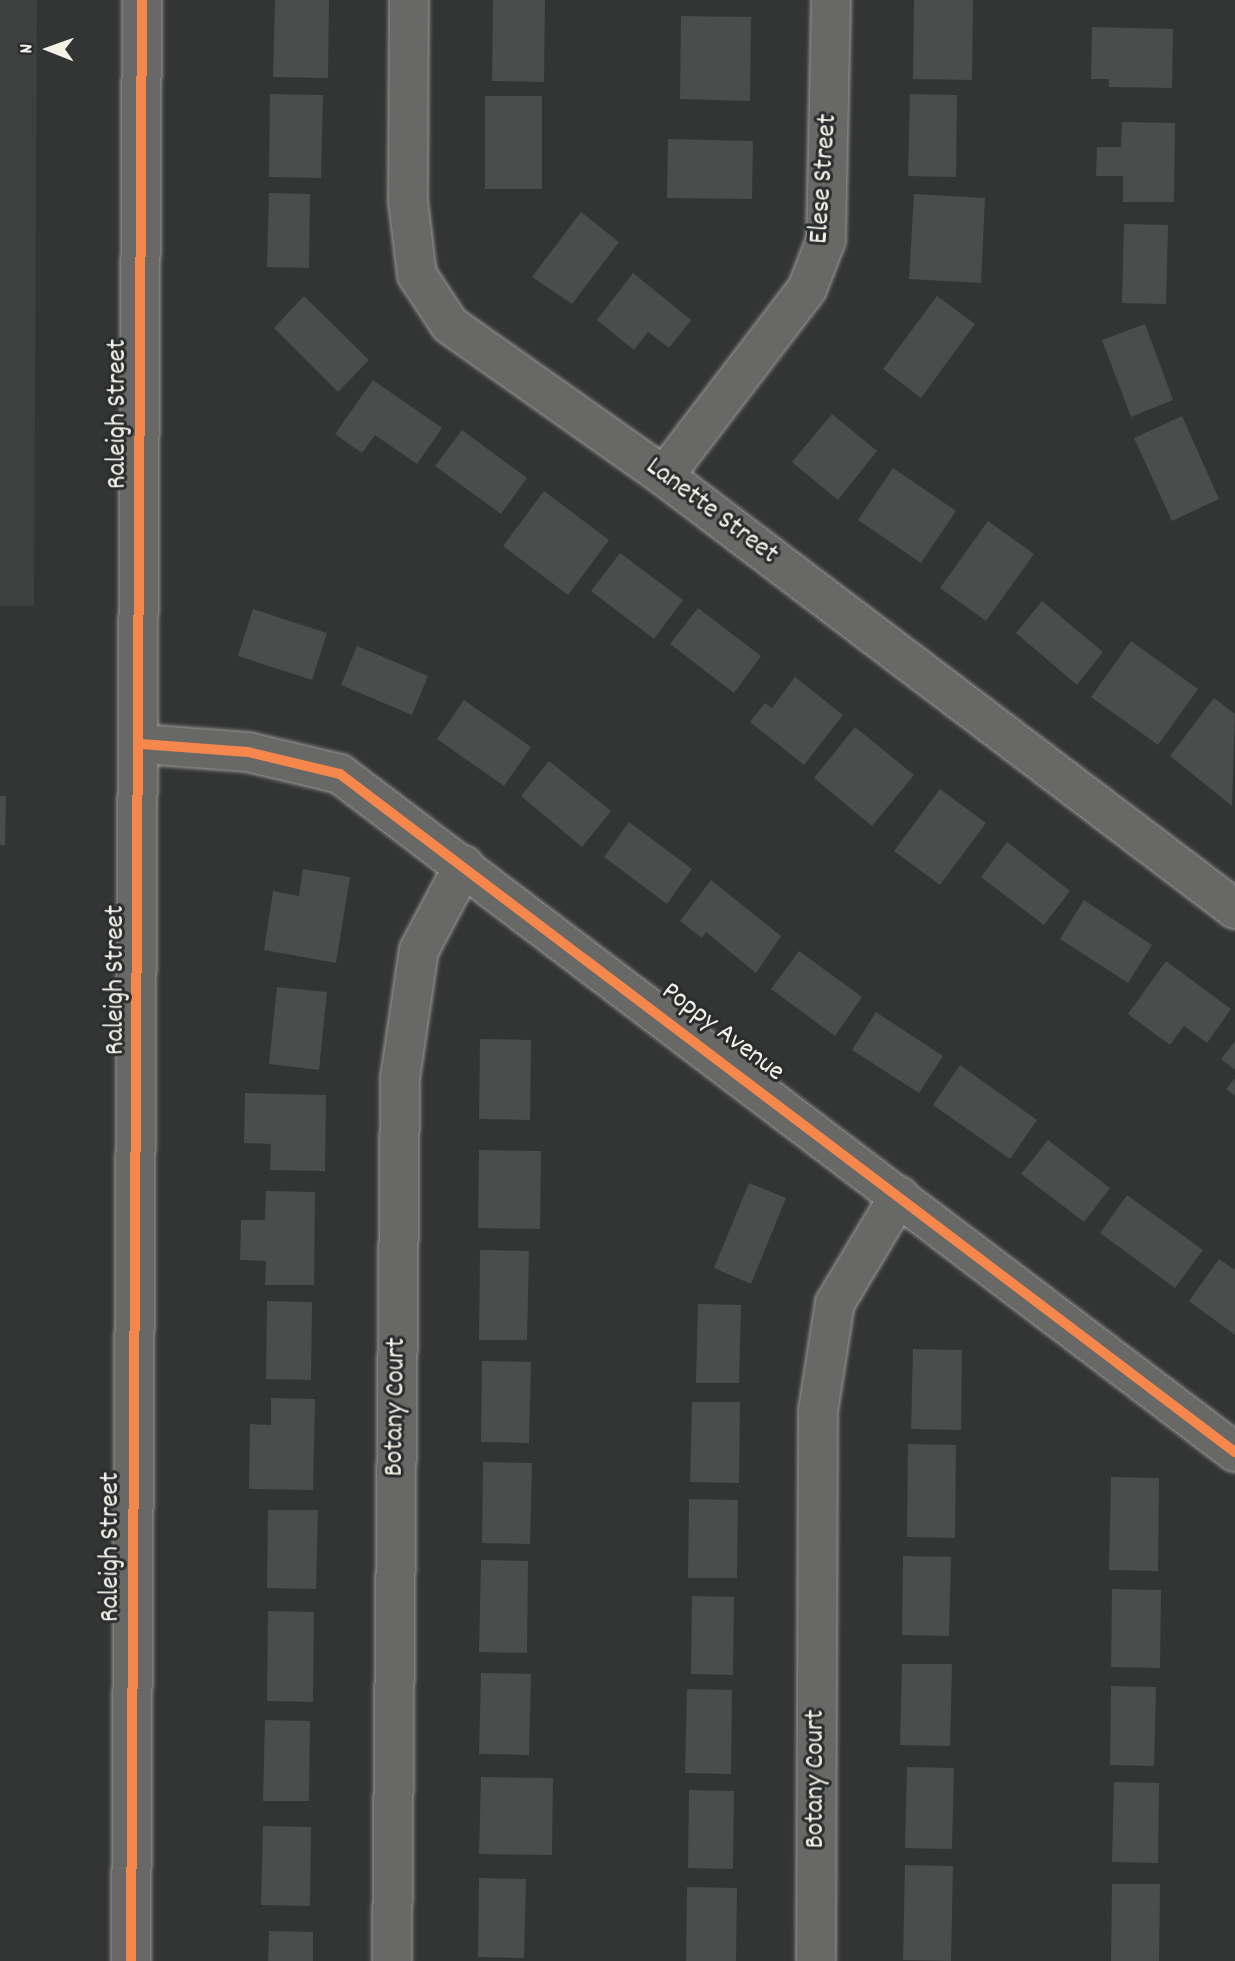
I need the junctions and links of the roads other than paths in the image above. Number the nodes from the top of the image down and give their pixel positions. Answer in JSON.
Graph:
{"nodes":[{"id":1,"x":142,"y":0,"type":"edge"},
{"id":2,"x":409,"y":0,"type":"edge"},
{"id":3,"x":831,"y":0,"type":"edge"},
{"id":4,"x":664,"y":476,"type":"junction"},
{"id":5,"x":141,"y":744,"type":"junction"},
{"id":6,"x":464,"y":865,"type":"junction"},
{"id":7,"x":1235,"y":909,"type":"edge"},
{"id":8,"x":899,"y":1196,"type":"junction"},
{"id":9,"x":1235,"y":1452,"type":"edge"},
{"id":10,"x":131,"y":1961,"type":"edge"},
{"id":11,"x":392,"y":1961,"type":"edge"},
{"id":12,"x":816,"y":1961,"type":"edge"}],
"edges":[{"from":1,"to":5,"type":"street","name":"Raleigh Street"},
{"from":2,"to":4,"type":"street","name":"Lanette Street"},
{"from":3,"to":4,"type":"street","name":"Elese Street"},
{"from":4,"to":7,"type":"street","name":"Lanette Street"},
{"from":5,"to":6,"type":"street","name":"Poppy Avenue"},
{"from":5,"to":10,"type":"street","name":"Raleigh Street"},
{"from":6,"to":8,"type":"street","name":"Poppy Avenue"},
{"from":6,"to":11,"type":"street","name":"Botany Court"},
{"from":8,"to":9,"type":"street","name":"Poppy Avenue"},
{"from":8,"to":12,"type":"street","name":"Botany Court"}]}
